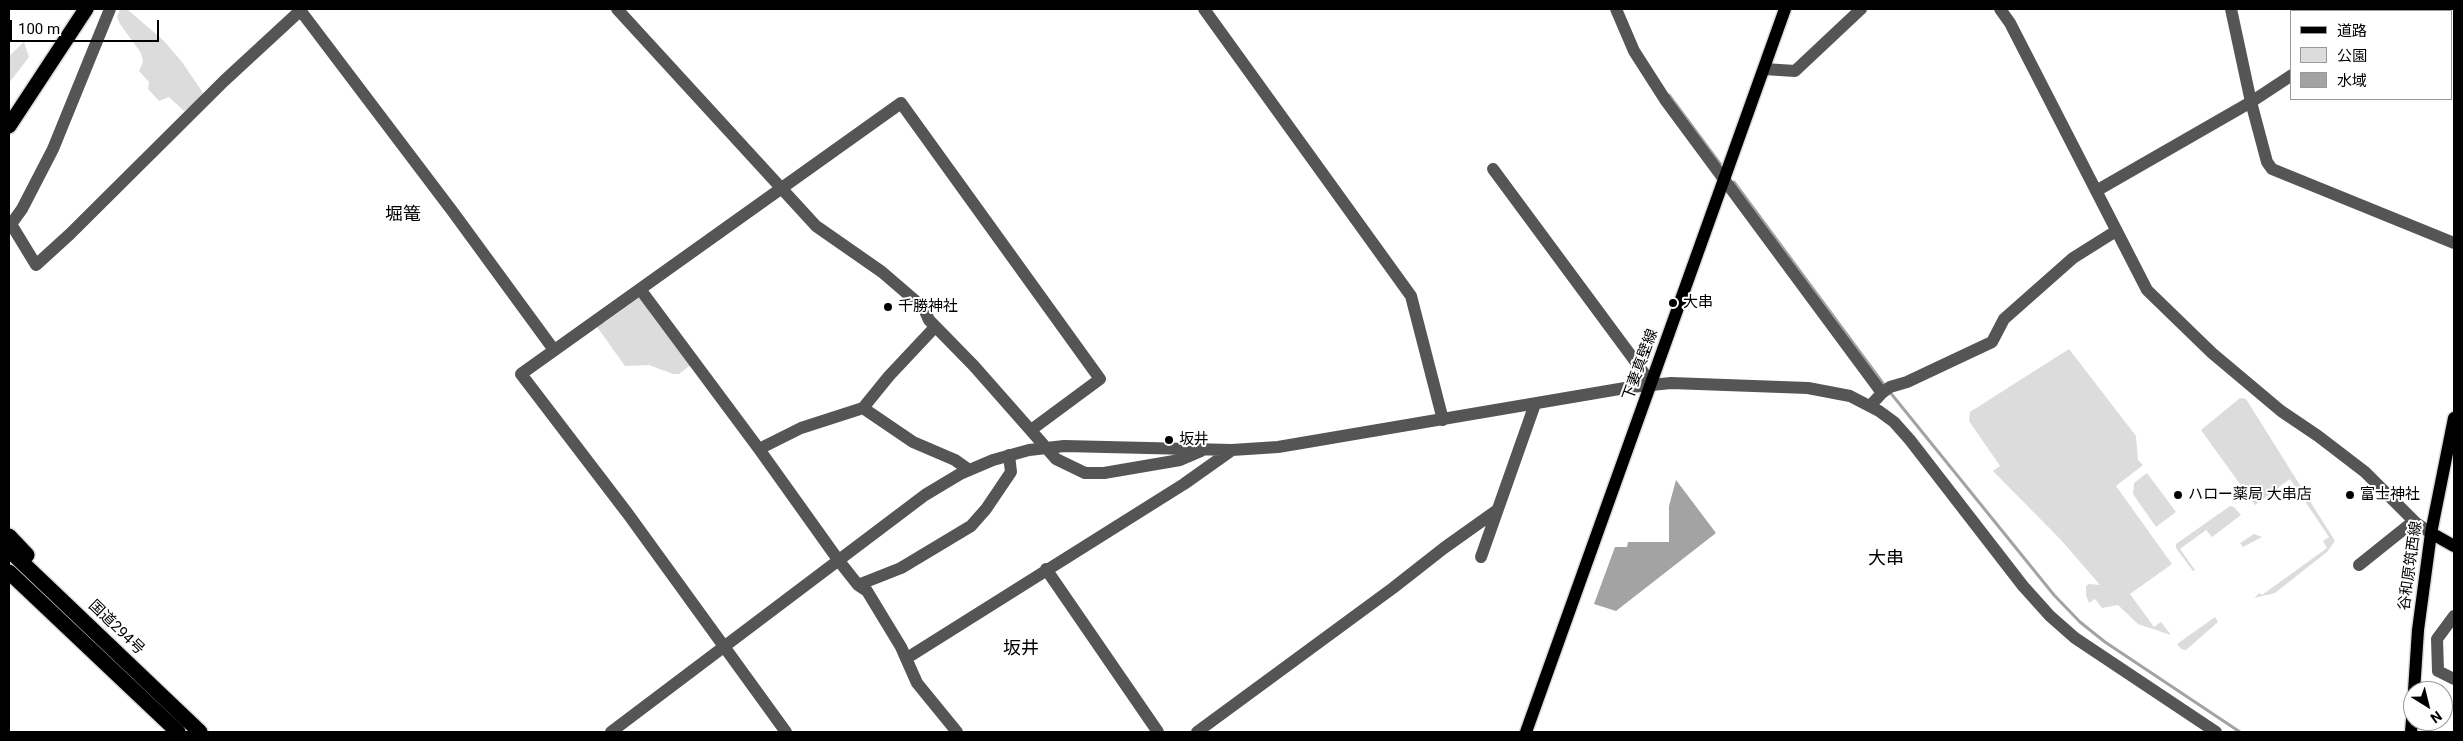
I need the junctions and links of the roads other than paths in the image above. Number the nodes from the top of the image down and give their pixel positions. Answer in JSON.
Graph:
{"nodes":[{"id":1,"x":86,"y":9,"type":"edge"},
{"id":2,"x":110,"y":9,"type":"edge"},
{"id":3,"x":617,"y":9,"type":"edge"},
{"id":4,"x":1204,"y":9,"type":"edge"},
{"id":5,"x":1616,"y":9,"type":"edge"},
{"id":6,"x":1786,"y":9,"type":"edge"},
{"id":7,"x":1861,"y":9,"type":"edge"},
{"id":8,"x":2000,"y":9,"type":"edge"},
{"id":9,"x":2230,"y":9,"type":"edge"},
{"id":10,"x":301,"y":10,"type":"edge"},
{"id":11,"x":1764,"y":69,"type":"junction"},
{"id":12,"x":2290,"y":75,"type":"edge"},
{"id":13,"x":2251,"y":102,"type":"junction"},
{"id":14,"x":9,"y":126,"type":"edge"},
{"id":15,"x":1493,"y":169,"type":"dead end"},
{"id":16,"x":1724,"y":181,"type":"junction"},
{"id":17,"x":783,"y":189,"type":"junction"},
{"id":18,"x":2096,"y":191,"type":"junction"},
{"id":19,"x":10,"y":226,"type":"edge"},
{"id":20,"x":2116,"y":231,"type":"junction"},
{"id":21,"x":2454,"y":243,"type":"edge"},
{"id":22,"x":640,"y":289,"type":"junction"},
{"id":23,"x":934,"y":327,"type":"junction"},
{"id":24,"x":554,"y":350,"type":"junction"},
{"id":25,"x":1652,"y":384,"type":"junction"},
{"id":26,"x":1886,"y":390,"type":"junction"},
{"id":27,"x":1535,"y":404,"type":"junction"},
{"id":28,"x":1870,"y":406,"type":"junction"},
{"id":29,"x":863,"y":408,"type":"junction"},
{"id":30,"x":2454,"y":418,"type":"edge"},
{"id":31,"x":1443,"y":420,"type":"junction"},
{"id":32,"x":1031,"y":430,"type":"junction"},
{"id":33,"x":1046,"y":448,"type":"junction"},
{"id":34,"x":759,"y":449,"type":"junction"},
{"id":35,"x":1204,"y":450,"type":"junction"},
{"id":36,"x":1232,"y":450,"type":"junction"},
{"id":37,"x":1010,"y":455,"type":"junction"},
{"id":38,"x":969,"y":470,"type":"junction"},
{"id":39,"x":1496,"y":511,"type":"junction"},
{"id":40,"x":2414,"y":521,"type":"junction"},
{"id":41,"x":2431,"y":533,"type":"junction"},
{"id":42,"x":9,"y":536,"type":"edge"},
{"id":43,"x":2454,"y":546,"type":"edge"},
{"id":44,"x":9,"y":550,"type":"edge"},
{"id":45,"x":1481,"y":556,"type":"dead end"},
{"id":46,"x":839,"y":561,"type":"junction"},
{"id":47,"x":2359,"y":565,"type":"dead end"},
{"id":48,"x":1046,"y":569,"type":"junction"},
{"id":49,"x":9,"y":572,"type":"edge"},
{"id":50,"x":9,"y":583,"type":"edge"},
{"id":51,"x":858,"y":584,"type":"junction"},
{"id":52,"x":2454,"y":616,"type":"edge"},
{"id":53,"x":98,"y":634,"type":"junction"},
{"id":54,"x":86,"y":645,"type":"junction"},
{"id":55,"x":723,"y":647,"type":"junction"},
{"id":56,"x":907,"y":658,"type":"junction"},
{"id":57,"x":2454,"y":679,"type":"edge"},
{"id":58,"x":2415,"y":681,"type":"edge"},
{"id":59,"x":1530,"y":730,"type":"edge"},
{"id":60,"x":178,"y":732,"type":"edge"},
{"id":61,"x":200,"y":732,"type":"edge"},
{"id":62,"x":611,"y":732,"type":"edge"},
{"id":63,"x":786,"y":732,"type":"edge"},
{"id":64,"x":957,"y":732,"type":"edge"},
{"id":65,"x":1158,"y":732,"type":"edge"},
{"id":66,"x":1197,"y":732,"type":"edge"},
{"id":67,"x":2216,"y":732,"type":"edge"}],
"edges":[{"from":1,"to":14,"type":"highway"},
{"from":2,"to":19,"type":"street"},
{"from":3,"to":17,"type":"street"},
{"from":4,"to":31,"type":"street"},
{"from":5,"to":16,"type":"street"},
{"from":6,"to":11,"type":"main road","name":"下妻真壁線"},
{"from":7,"to":11,"type":"street"},
{"from":8,"to":18,"type":"street"},
{"from":9,"to":13,"type":"street"},
{"from":10,"to":19,"type":"street"},
{"from":10,"to":24,"type":"street"},
{"from":11,"to":16,"type":"main road","name":"下妻真壁線"},
{"from":12,"to":13,"type":"street"},
{"from":13,"to":18,"type":"street"},
{"from":13,"to":21,"type":"street"},
{"from":15,"to":25,"type":"street"},
{"from":16,"to":25,"type":"main road","name":"下妻真壁線"},
{"from":16,"to":26,"type":"street"},
{"from":17,"to":22,"type":"street"},
{"from":17,"to":23,"type":"street"},
{"from":17,"to":32,"type":"street"},
{"from":18,"to":20,"type":"street"},
{"from":20,"to":26,"type":"street"},
{"from":20,"to":40,"type":"street"},
{"from":22,"to":24,"type":"street"},
{"from":22,"to":34,"type":"street"},
{"from":23,"to":29,"type":"street"},
{"from":23,"to":32,"type":"street"},
{"from":24,"to":55,"type":"street"},
{"from":25,"to":27,"type":"street"},
{"from":25,"to":28,"type":"street"},
{"from":25,"to":59,"type":"main road","name":"下妻真壁線"},
{"from":26,"to":28,"type":"street"},
{"from":27,"to":31,"type":"street"},
{"from":27,"to":39,"type":"street"},
{"from":28,"to":67,"type":"street"},
{"from":29,"to":34,"type":"street"},
{"from":29,"to":38,"type":"street"},
{"from":30,"to":41,"type":"main road","name":"谷和原筑西線"},
{"from":31,"to":36,"type":"street"},
{"from":32,"to":33,"type":"street"},
{"from":33,"to":35,"type":"street"},
{"from":33,"to":35,"type":"street"},
{"from":33,"to":37,"type":"street"},
{"from":34,"to":46,"type":"street"},
{"from":35,"to":36,"type":"street"},
{"from":36,"to":48,"type":"street"},
{"from":37,"to":38,"type":"street"},
{"from":37,"to":51,"type":"street"},
{"from":38,"to":46,"type":"street"},
{"from":39,"to":45,"type":"street"},
{"from":39,"to":66,"type":"street"},
{"from":40,"to":41,"type":"street"},
{"from":40,"to":47,"type":"street"},
{"from":41,"to":43,"type":"main road"},
{"from":41,"to":58,"type":"main road","name":"谷和原筑西線"},
{"from":42,"to":53,"type":"highway"},
{"from":44,"to":53,"type":"highway","name":"国道294号"},
{"from":46,"to":51,"type":"street"},
{"from":46,"to":55,"type":"street"},
{"from":48,"to":56,"type":"street"},
{"from":48,"to":65,"type":"street"},
{"from":49,"to":54,"type":"highway"},
{"from":50,"to":54,"type":"highway"},
{"from":51,"to":56,"type":"street"},
{"from":52,"to":57,"type":"street"},
{"from":53,"to":61,"type":"highway","name":"国道294号"},
{"from":54,"to":60,"type":"highway"},
{"from":55,"to":62,"type":"street"},
{"from":55,"to":63,"type":"street"},
{"from":56,"to":64,"type":"street"}]}
